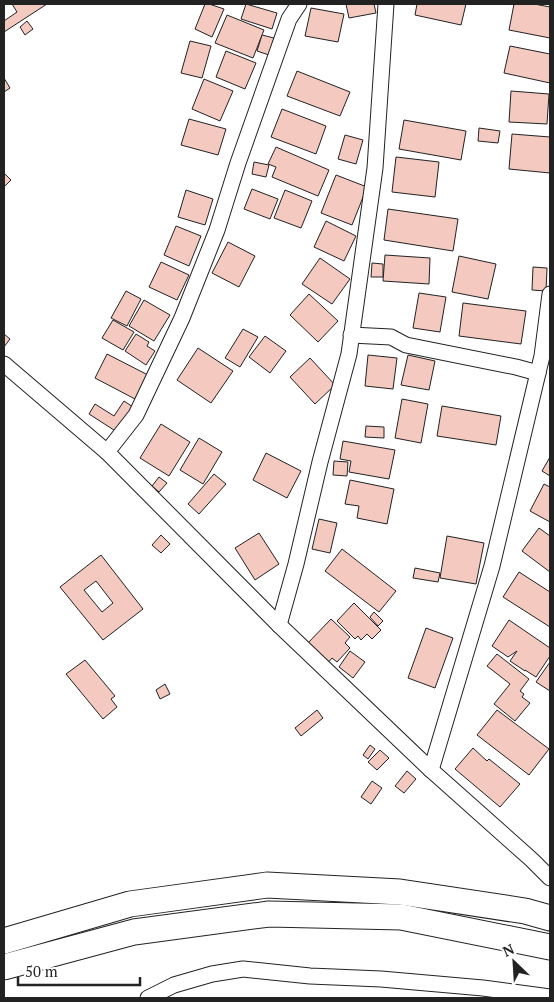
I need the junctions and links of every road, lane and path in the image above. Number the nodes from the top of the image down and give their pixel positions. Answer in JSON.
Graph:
{"nodes":[{"id":1,"x":298,"y":4,"type":"edge"},
{"id":2,"x":386,"y":4,"type":"edge"},
{"id":3,"x":550,"y":294,"type":"edge"},
{"id":4,"x":351,"y":335,"type":"junction"},
{"id":5,"x":4,"y":364,"type":"edge"},
{"id":6,"x":538,"y":373,"type":"junction"},
{"id":7,"x":107,"y":452,"type":"junction"},
{"id":8,"x":279,"y":626,"type":"junction"},
{"id":9,"x":431,"y":770,"type":"junction"},
{"id":10,"x":550,"y":878,"type":"edge"},
{"id":11,"x":550,"y":918,"type":"edge"},
{"id":12,"x":4,"y":940,"type":"edge"},
{"id":13,"x":550,"y":947,"type":"edge"},
{"id":14,"x":4,"y":967,"type":"edge"},
{"id":15,"x":148,"y":998,"type":"edge"},
{"id":16,"x":550,"y":998,"type":"edge"}],
"edges":[{"from":1,"to":7,"type":"street"},
{"from":2,"to":4,"type":"street"},
{"from":3,"to":6,"type":"street"},
{"from":4,"to":6,"type":"street"},
{"from":4,"to":8,"type":"street"},
{"from":5,"to":7,"type":"street"},
{"from":6,"to":9,"type":"street"},
{"from":7,"to":8,"type":"street"},
{"from":8,"to":9,"type":"street"},
{"from":9,"to":10,"type":"street"},
{"from":11,"to":12,"type":"highway"},
{"from":13,"to":14,"type":"highway"},
{"from":15,"to":16,"type":"street"}]}
